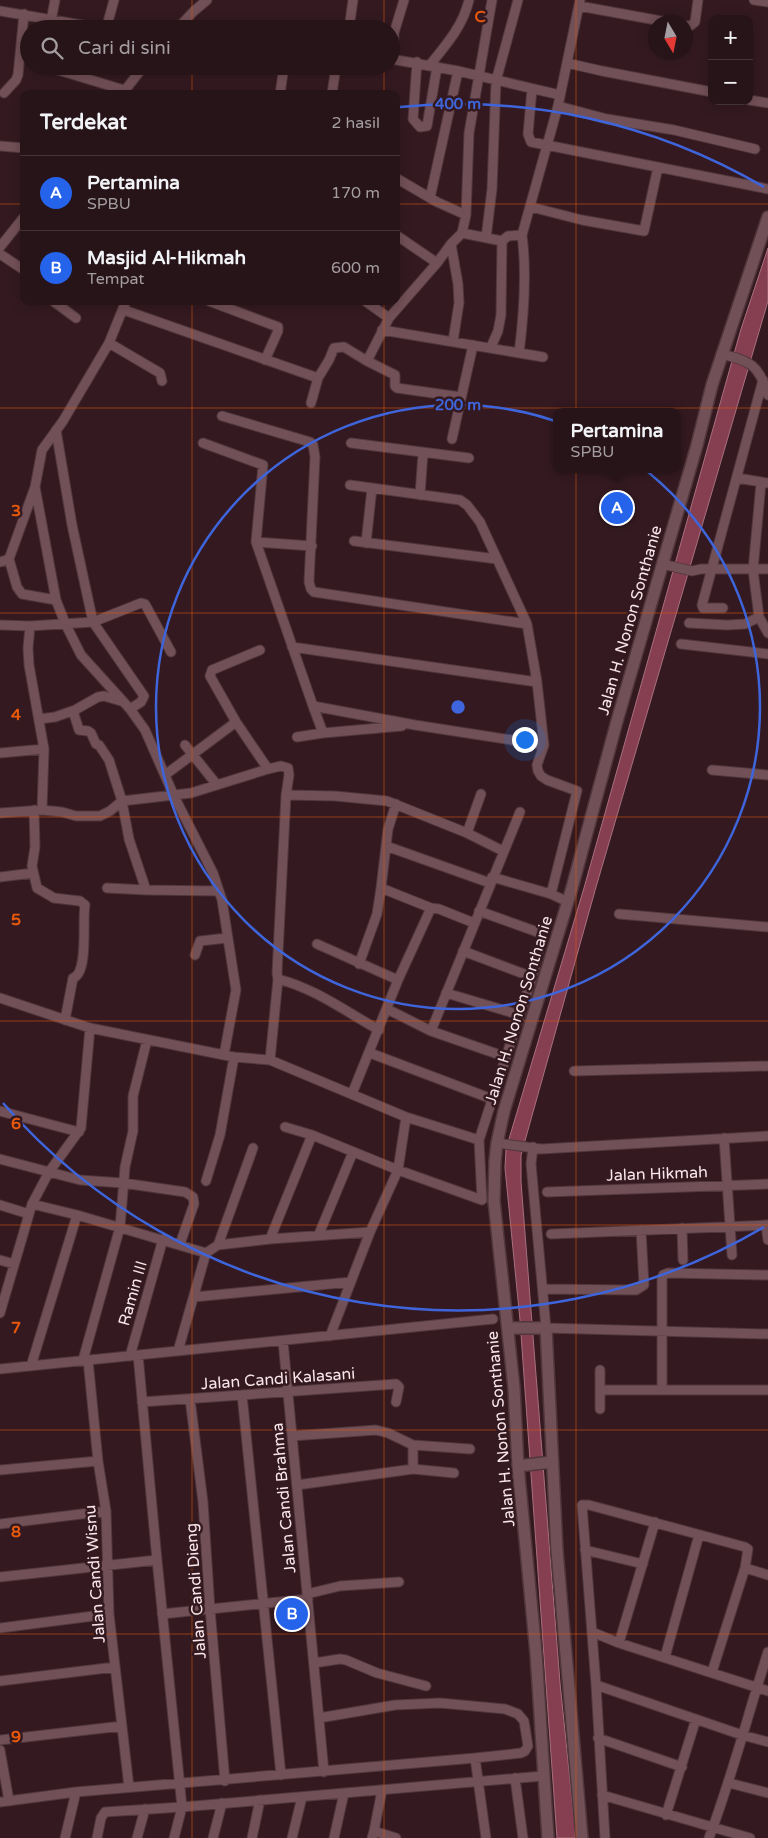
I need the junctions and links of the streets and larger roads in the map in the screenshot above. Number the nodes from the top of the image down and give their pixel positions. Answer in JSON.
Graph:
{"nodes":[{"id":1,"x":54,"y":0,"type":"edge"},
{"id":2,"x":114,"y":0,"type":"edge"},
{"id":3,"x":207,"y":0,"type":"edge"},
{"id":4,"x":353,"y":0,"type":"edge"},
{"id":5,"x":404,"y":0,"type":"edge"},
{"id":6,"x":469,"y":0,"type":"edge"},
{"id":7,"x":492,"y":0,"type":"edge"},
{"id":8,"x":518,"y":0,"type":"edge"},
{"id":9,"x":698,"y":0,"type":"edge"},
{"id":10,"x":754,"y":0,"type":"edge"},
{"id":11,"x":768,"y":2,"type":"edge"},
{"id":12,"x":579,"y":3,"type":"edge"},
{"id":13,"x":0,"y":11,"type":"edge"},
{"id":14,"x":24,"y":14,"type":"junction"},
{"id":15,"x":648,"y":18,"type":"edge"},
{"id":16,"x":24,"y":20,"type":"edge"},
{"id":17,"x":47,"y":20,"type":"edge"},
{"id":18,"x":51,"y":20,"type":"edge"},
{"id":19,"x":108,"y":20,"type":"edge"},
{"id":20,"x":186,"y":20,"type":"edge"},
{"id":21,"x":350,"y":20,"type":"edge"},
{"id":22,"x":398,"y":20,"type":"edge"},
{"id":23,"x":693,"y":24,"type":"edge"},
{"id":24,"x":400,"y":60,"type":"edge"},
{"id":25,"x":417,"y":62,"type":"junction"},
{"id":26,"x":567,"y":63,"type":"junction"},
{"id":27,"x":433,"y":66,"type":"junction"},
{"id":28,"x":458,"y":71,"type":"junction"},
{"id":29,"x":20,"y":72,"type":"edge"},
{"id":30,"x":72,"y":75,"type":"edge"},
{"id":31,"x":137,"y":75,"type":"edge"},
{"id":32,"x":283,"y":75,"type":"edge"},
{"id":33,"x":335,"y":75,"type":"edge"},
{"id":34,"x":480,"y":75,"type":"junction"},
{"id":35,"x":496,"y":81,"type":"junction"},
{"id":36,"x":532,"y":89,"type":"junction"},
{"id":37,"x":117,"y":90,"type":"edge"},
{"id":38,"x":125,"y":90,"type":"edge"},
{"id":39,"x":281,"y":90,"type":"edge"},
{"id":40,"x":333,"y":90,"type":"edge"},
{"id":41,"x":708,"y":91,"type":"edge"},
{"id":42,"x":4,"y":93,"type":"dead end"},
{"id":43,"x":560,"y":95,"type":"junction"},
{"id":44,"x":753,"y":101,"type":"edge"},
{"id":45,"x":768,"y":103,"type":"edge"},
{"id":46,"x":558,"y":106,"type":"junction"},
{"id":47,"x":0,"y":146,"type":"edge"},
{"id":48,"x":548,"y":146,"type":"junction"},
{"id":49,"x":20,"y":148,"type":"edge"},
{"id":50,"x":755,"y":149,"type":"dead end"},
{"id":51,"x":658,"y":167,"type":"junction"},
{"id":52,"x":400,"y":180,"type":"edge"},
{"id":53,"x":768,"y":187,"type":"edge"},
{"id":54,"x":430,"y":198,"type":"junction"},
{"id":55,"x":531,"y":206,"type":"junction"},
{"id":56,"x":466,"y":215,"type":"junction"},
{"id":57,"x":20,"y":222,"type":"edge"},
{"id":58,"x":767,"y":223,"type":"edge"},
{"id":59,"x":462,"y":233,"type":"junction"},
{"id":60,"x":522,"y":235,"type":"junction"},
{"id":61,"x":400,"y":237,"type":"edge"},
{"id":62,"x":486,"y":238,"type":"junction"},
{"id":63,"x":502,"y":240,"type":"junction"},
{"id":64,"x":451,"y":244,"type":"junction"},
{"id":65,"x":0,"y":247,"type":"edge"},
{"id":66,"x":0,"y":254,"type":"edge"},
{"id":67,"x":437,"y":263,"type":"junction"},
{"id":68,"x":20,"y":267,"type":"edge"},
{"id":69,"x":58,"y":305,"type":"edge"},
{"id":70,"x":219,"y":305,"type":"edge"},
{"id":71,"x":370,"y":305,"type":"edge"},
{"id":72,"x":125,"y":306,"type":"edge"},
{"id":73,"x":76,"y":318,"type":"dead end"},
{"id":74,"x":389,"y":318,"type":"junction"},
{"id":75,"x":382,"y":330,"type":"junction"},
{"id":76,"x":453,"y":341,"type":"junction"},
{"id":77,"x":109,"y":343,"type":"junction"},
{"id":78,"x":474,"y":345,"type":"junction"},
{"id":79,"x":491,"y":348,"type":"junction"},
{"id":80,"x":519,"y":353,"type":"junction"},
{"id":81,"x":726,"y":356,"type":"junction"},
{"id":82,"x":543,"y":357,"type":"dead end"},
{"id":83,"x":265,"y":360,"type":"junction"},
{"id":84,"x":367,"y":361,"type":"junction"},
{"id":85,"x":318,"y":378,"type":"junction"},
{"id":86,"x":763,"y":380,"type":"junction"},
{"id":87,"x":162,"y":381,"type":"dead end"},
{"id":88,"x":768,"y":395,"type":"edge"},
{"id":89,"x":461,"y":397,"type":"junction"},
{"id":90,"x":311,"y":403,"type":"dead end"},
{"id":91,"x":222,"y":416,"type":"dead end"},
{"id":92,"x":56,"y":430,"type":"junction"},
{"id":93,"x":452,"y":439,"type":"dead end"},
{"id":94,"x":203,"y":443,"type":"dead end"},
{"id":95,"x":351,"y":443,"type":"dead end"},
{"id":96,"x":423,"y":453,"type":"junction"},
{"id":97,"x":469,"y":458,"type":"dead end"},
{"id":98,"x":736,"y":478,"type":"junction"},
{"id":99,"x":764,"y":483,"type":"edge"},
{"id":100,"x":350,"y":485,"type":"dead end"},
{"id":101,"x":35,"y":487,"type":"junction"},
{"id":102,"x":372,"y":488,"type":"junction"},
{"id":103,"x":420,"y":495,"type":"junction"},
{"id":104,"x":354,"y":541,"type":"dead end"},
{"id":105,"x":256,"y":542,"type":"junction"},
{"id":106,"x":366,"y":543,"type":"junction"},
{"id":107,"x":312,"y":546,"type":"junction"},
{"id":108,"x":497,"y":559,"type":"junction"},
{"id":109,"x":4,"y":560,"type":"edge"},
{"id":110,"x":667,"y":565,"type":"junction"},
{"id":111,"x":711,"y":569,"type":"junction"},
{"id":112,"x":753,"y":570,"type":"junction"},
{"id":113,"x":768,"y":570,"type":"edge"},
{"id":114,"x":56,"y":600,"type":"junction"},
{"id":115,"x":723,"y":608,"type":"dead end"},
{"id":116,"x":759,"y":617,"type":"junction"},
{"id":117,"x":92,"y":622,"type":"junction"},
{"id":118,"x":65,"y":623,"type":"junction"},
{"id":119,"x":688,"y":623,"type":"dead end"},
{"id":120,"x":527,"y":624,"type":"junction"},
{"id":121,"x":0,"y":625,"type":"edge"},
{"id":122,"x":30,"y":626,"type":"junction"},
{"id":123,"x":768,"y":632,"type":"edge"},
{"id":124,"x":681,"y":644,"type":"dead end"},
{"id":125,"x":292,"y":647,"type":"junction"},
{"id":126,"x":260,"y":650,"type":"dead end"},
{"id":127,"x":171,"y":652,"type":"dead end"},
{"id":128,"x":768,"y":654,"type":"edge"},
{"id":129,"x":537,"y":682,"type":"junction"},
{"id":130,"x":121,"y":701,"type":"junction"},
{"id":131,"x":313,"y":706,"type":"junction"},
{"id":132,"x":130,"y":709,"type":"junction"},
{"id":133,"x":73,"y":710,"type":"junction"},
{"id":134,"x":39,"y":719,"type":"junction"},
{"id":135,"x":236,"y":722,"type":"junction"},
{"id":136,"x":415,"y":725,"type":"junction"},
{"id":137,"x":323,"y":733,"type":"junction"},
{"id":138,"x":297,"y":737,"type":"dead end"},
{"id":139,"x":185,"y":745,"type":"dead end"},
{"id":140,"x":544,"y":745,"type":"junction"},
{"id":141,"x":44,"y":749,"type":"junction"},
{"id":142,"x":0,"y":753,"type":"edge"},
{"id":143,"x":192,"y":754,"type":"junction"},
{"id":144,"x":268,"y":769,"type":"junction"},
{"id":145,"x":712,"y":770,"type":"dead end"},
{"id":146,"x":165,"y":775,"type":"junction"},
{"id":147,"x":768,"y":775,"type":"edge"},
{"id":148,"x":217,"y":785,"type":"junction"},
{"id":149,"x":481,"y":794,"type":"dead end"},
{"id":150,"x":286,"y":795,"type":"junction"},
{"id":151,"x":174,"y":796,"type":"junction"},
{"id":152,"x":122,"y":801,"type":"junction"},
{"id":153,"x":396,"y":804,"type":"junction"},
{"id":154,"x":38,"y":810,"type":"junction"},
{"id":155,"x":520,"y":812,"type":"dead end"},
{"id":156,"x":0,"y":813,"type":"edge"},
{"id":157,"x":467,"y":833,"type":"junction"},
{"id":158,"x":386,"y":846,"type":"junction"},
{"id":159,"x":504,"y":851,"type":"junction"},
{"id":160,"x":33,"y":873,"type":"junction"},
{"id":161,"x":0,"y":877,"type":"edge"},
{"id":162,"x":491,"y":880,"type":"junction"},
{"id":163,"x":107,"y":888,"type":"dead end"},
{"id":164,"x":381,"y":888,"type":"junction"},
{"id":165,"x":146,"y":890,"type":"junction"},
{"id":166,"x":218,"y":890,"type":"junction"},
{"id":167,"x":551,"y":894,"type":"junction"},
{"id":168,"x":568,"y":902,"type":"junction"},
{"id":169,"x":431,"y":908,"type":"junction"},
{"id":170,"x":479,"y":911,"type":"junction"},
{"id":171,"x":619,"y":914,"type":"dead end"},
{"id":172,"x":474,"y":923,"type":"junction"},
{"id":173,"x":768,"y":927,"type":"edge"},
{"id":174,"x":227,"y":938,"type":"junction"},
{"id":175,"x":317,"y":944,"type":"dead end"},
{"id":176,"x":463,"y":951,"type":"junction"},
{"id":177,"x":195,"y":955,"type":"dead end"},
{"id":178,"x":359,"y":964,"type":"junction"},
{"id":179,"x":532,"y":977,"type":"junction"},
{"id":180,"x":278,"y":980,"type":"junction"},
{"id":181,"x":398,"y":980,"type":"junction"},
{"id":182,"x":446,"y":993,"type":"junction"},
{"id":183,"x":0,"y":998,"type":"edge"},
{"id":184,"x":387,"y":1009,"type":"junction"},
{"id":185,"x":520,"y":1015,"type":"junction"},
{"id":186,"x":65,"y":1020,"type":"junction"},
{"id":187,"x":90,"y":1028,"type":"junction"},
{"id":188,"x":378,"y":1030,"type":"junction"},
{"id":189,"x":431,"y":1031,"type":"junction"},
{"id":190,"x":147,"y":1040,"type":"junction"},
{"id":191,"x":370,"y":1053,"type":"junction"},
{"id":192,"x":229,"y":1056,"type":"junction"},
{"id":193,"x":506,"y":1057,"type":"junction"},
{"id":194,"x":270,"y":1060,"type":"junction"},
{"id":195,"x":768,"y":1066,"type":"edge"},
{"id":196,"x":574,"y":1071,"type":"dead end"},
{"id":197,"x":352,"y":1094,"type":"junction"},
{"id":198,"x":492,"y":1099,"type":"junction"},
{"id":199,"x":0,"y":1111,"type":"edge"},
{"id":200,"x":406,"y":1117,"type":"junction"},
{"id":201,"x":285,"y":1127,"type":"dead end"},
{"id":202,"x":79,"y":1132,"type":"junction"},
{"id":203,"x":312,"y":1136,"type":"junction"},
{"id":204,"x":768,"y":1136,"type":"edge"},
{"id":205,"x":724,"y":1138,"type":"junction"},
{"id":206,"x":479,"y":1140,"type":"junction"},
{"id":207,"x":502,"y":1143,"type":"junction"},
{"id":208,"x":529,"y":1146,"type":"junction"},
{"id":209,"x":253,"y":1148,"type":"dead end"},
{"id":210,"x":353,"y":1152,"type":"junction"},
{"id":211,"x":0,"y":1159,"type":"edge"},
{"id":212,"x":398,"y":1170,"type":"junction"},
{"id":213,"x":49,"y":1172,"type":"junction"},
{"id":214,"x":206,"y":1181,"type":"dead end"},
{"id":215,"x":123,"y":1183,"type":"junction"},
{"id":216,"x":768,"y":1184,"type":"edge"},
{"id":217,"x":726,"y":1186,"type":"junction"},
{"id":218,"x":547,"y":1192,"type":"dead end"},
{"id":219,"x":32,"y":1204,"type":"junction"},
{"id":220,"x":0,"y":1205,"type":"edge"},
{"id":221,"x":29,"y":1214,"type":"junction"},
{"id":222,"x":77,"y":1215,"type":"junction"},
{"id":223,"x":767,"y":1225,"type":"edge"},
{"id":224,"x":731,"y":1226,"type":"junction"},
{"id":225,"x":120,"y":1227,"type":"junction"},
{"id":226,"x":682,"y":1228,"type":"junction"},
{"id":227,"x":641,"y":1230,"type":"junction"},
{"id":228,"x":370,"y":1232,"type":"junction"},
{"id":229,"x":319,"y":1234,"type":"junction"},
{"id":230,"x":552,"y":1234,"type":"dead end"},
{"id":231,"x":270,"y":1238,"type":"junction"},
{"id":232,"x":163,"y":1239,"type":"junction"},
{"id":233,"x":768,"y":1240,"type":"edge"},
{"id":234,"x":180,"y":1244,"type":"junction"},
{"id":235,"x":218,"y":1244,"type":"junction"},
{"id":236,"x":206,"y":1253,"type":"junction"},
{"id":237,"x":732,"y":1256,"type":"dead end"},
{"id":238,"x":0,"y":1260,"type":"edge"},
{"id":239,"x":682,"y":1260,"type":"dead end"},
{"id":240,"x":14,"y":1264,"type":"junction"},
{"id":241,"x":768,"y":1275,"type":"edge"},
{"id":242,"x":351,"y":1282,"type":"junction"},
{"id":243,"x":543,"y":1289,"type":"junction"},
{"id":244,"x":194,"y":1297,"type":"junction"},
{"id":245,"x":0,"y":1313,"type":"edge"},
{"id":246,"x":493,"y":1319,"type":"dead end"},
{"id":247,"x":513,"y":1328,"type":"junction"},
{"id":248,"x":542,"y":1328,"type":"junction"},
{"id":249,"x":663,"y":1330,"type":"junction"},
{"id":250,"x":768,"y":1334,"type":"edge"},
{"id":251,"x":330,"y":1336,"type":"junction"},
{"id":252,"x":283,"y":1341,"type":"junction"},
{"id":253,"x":178,"y":1351,"type":"junction"},
{"id":254,"x":134,"y":1356,"type":"junction"},
{"id":255,"x":85,"y":1360,"type":"junction"},
{"id":256,"x":31,"y":1366,"type":"junction"},
{"id":257,"x":0,"y":1369,"type":"edge"},
{"id":258,"x":600,"y":1370,"type":"dead end"},
{"id":259,"x":600,"y":1390,"type":"junction"},
{"id":260,"x":662,"y":1390,"type":"junction"},
{"id":261,"x":768,"y":1390,"type":"edge"},
{"id":262,"x":288,"y":1392,"type":"junction"},
{"id":263,"x":242,"y":1395,"type":"junction"},
{"id":264,"x":190,"y":1399,"type":"junction"},
{"id":265,"x":142,"y":1402,"type":"junction"},
{"id":266,"x":396,"y":1402,"type":"dead end"},
{"id":267,"x":600,"y":1409,"type":"dead end"},
{"id":268,"x":292,"y":1436,"type":"junction"},
{"id":269,"x":413,"y":1445,"type":"junction"},
{"id":270,"x":470,"y":1449,"type":"dead end"},
{"id":271,"x":98,"y":1461,"type":"junction"},
{"id":272,"x":549,"y":1462,"type":"junction"},
{"id":273,"x":521,"y":1466,"type":"junction"},
{"id":274,"x":413,"y":1469,"type":"junction"},
{"id":275,"x":0,"y":1470,"type":"edge"},
{"id":276,"x":454,"y":1473,"type":"dead end"},
{"id":277,"x":297,"y":1484,"type":"junction"},
{"id":278,"x":106,"y":1511,"type":"junction"},
{"id":279,"x":655,"y":1522,"type":"junction"},
{"id":280,"x":0,"y":1524,"type":"edge"},
{"id":281,"x":699,"y":1535,"type":"junction"},
{"id":282,"x":585,"y":1550,"type":"junction"},
{"id":283,"x":156,"y":1560,"type":"junction"},
{"id":284,"x":108,"y":1564,"type":"junction"},
{"id":285,"x":642,"y":1564,"type":"junction"},
{"id":286,"x":745,"y":1568,"type":"junction"},
{"id":287,"x":768,"y":1574,"type":"edge"},
{"id":288,"x":0,"y":1577,"type":"edge"},
{"id":289,"x":399,"y":1582,"type":"dead end"},
{"id":290,"x":308,"y":1597,"type":"junction"},
{"id":291,"x":264,"y":1604,"type":"junction"},
{"id":292,"x":210,"y":1609,"type":"junction"},
{"id":293,"x":109,"y":1614,"type":"junction"},
{"id":294,"x":162,"y":1614,"type":"junction"},
{"id":295,"x":0,"y":1628,"type":"edge"},
{"id":296,"x":592,"y":1632,"type":"junction"},
{"id":297,"x":619,"y":1643,"type":"junction"},
{"id":298,"x":768,"y":1652,"type":"edge"},
{"id":299,"x":665,"y":1657,"type":"junction"},
{"id":300,"x":314,"y":1663,"type":"junction"},
{"id":301,"x":115,"y":1667,"type":"junction"},
{"id":302,"x":712,"y":1672,"type":"junction"},
{"id":303,"x":0,"y":1680,"type":"edge"},
{"id":304,"x":426,"y":1686,"type":"dead end"},
{"id":305,"x":596,"y":1686,"type":"junction"},
{"id":306,"x":757,"y":1687,"type":"junction"},
{"id":307,"x":768,"y":1691,"type":"edge"},
{"id":308,"x":319,"y":1718,"type":"junction"},
{"id":309,"x":696,"y":1719,"type":"junction"},
{"id":310,"x":122,"y":1726,"type":"junction"},
{"id":311,"x":742,"y":1735,"type":"junction"},
{"id":312,"x":598,"y":1738,"type":"junction"},
{"id":313,"x":0,"y":1740,"type":"edge"},
{"id":314,"x":768,"y":1742,"type":"edge"},
{"id":315,"x":0,"y":1750,"type":"edge"},
{"id":316,"x":475,"y":1758,"type":"junction"},
{"id":317,"x":682,"y":1768,"type":"junction"},
{"id":318,"x":324,"y":1772,"type":"junction"},
{"id":319,"x":281,"y":1776,"type":"junction"},
{"id":320,"x":543,"y":1776,"type":"junction"},
{"id":321,"x":515,"y":1778,"type":"junction"},
{"id":322,"x":225,"y":1781,"type":"junction"},
{"id":323,"x":479,"y":1781,"type":"junction"},
{"id":324,"x":729,"y":1783,"type":"junction"},
{"id":325,"x":179,"y":1785,"type":"junction"},
{"id":326,"x":129,"y":1787,"type":"junction"},
{"id":327,"x":382,"y":1790,"type":"junction"},
{"id":328,"x":76,"y":1792,"type":"junction"},
{"id":329,"x":344,"y":1793,"type":"junction"},
{"id":330,"x":768,"y":1793,"type":"edge"},
{"id":331,"x":602,"y":1795,"type":"junction"},
{"id":332,"x":302,"y":1797,"type":"junction"},
{"id":333,"x":260,"y":1800,"type":"junction"},
{"id":334,"x":4,"y":1801,"type":"edge"},
{"id":335,"x":222,"y":1803,"type":"junction"},
{"id":336,"x":181,"y":1805,"type":"junction"},
{"id":337,"x":145,"y":1809,"type":"junction"},
{"id":338,"x":666,"y":1815,"type":"junction"},
{"id":339,"x":713,"y":1828,"type":"junction"},
{"id":340,"x":373,"y":1835,"type":"edge"},
{"id":341,"x":64,"y":1838,"type":"edge"},
{"id":342,"x":97,"y":1838,"type":"edge"},
{"id":343,"x":137,"y":1838,"type":"edge"},
{"id":344,"x":174,"y":1838,"type":"edge"},
{"id":345,"x":213,"y":1838,"type":"edge"},
{"id":346,"x":252,"y":1838,"type":"edge"},
{"id":347,"x":292,"y":1838,"type":"edge"},
{"id":348,"x":334,"y":1838,"type":"edge"},
{"id":349,"x":396,"y":1838,"type":"edge"},
{"id":350,"x":486,"y":1838,"type":"edge"},
{"id":351,"x":523,"y":1838,"type":"edge"},
{"id":352,"x":548,"y":1838,"type":"edge"},
{"id":353,"x":582,"y":1838,"type":"edge"},
{"id":354,"x":604,"y":1838,"type":"edge"},
{"id":355,"x":709,"y":1838,"type":"edge"},
{"id":356,"x":750,"y":1838,"type":"edge"}],
"edges":[{"from":1,"to":18,"type":"street"},
{"from":2,"to":19,"type":"street"},
{"from":3,"to":20,"type":"street"},
{"from":4,"to":21,"type":"street"},
{"from":5,"to":22,"type":"street"},
{"from":6,"to":27,"type":"street"},
{"from":7,"to":34,"type":"street"},
{"from":8,"to":35,"type":"street"},
{"from":9,"to":23,"type":"street"},
{"from":10,"to":11,"type":"street"},
{"from":12,"to":15,"type":"street"},
{"from":12,"to":26,"type":"street"},
{"from":13,"to":14,"type":"street"},
{"from":14,"to":16,"type":"street"},
{"from":14,"to":17,"type":"street"},
{"from":24,"to":25,"type":"street"},
{"from":25,"to":27,"type":"street"},
{"from":25,"to":27,"type":"street"},
{"from":26,"to":41,"type":"street"},
{"from":26,"to":43,"type":"street"},
{"from":27,"to":28,"type":"street"},
{"from":28,"to":34,"type":"street"},
{"from":28,"to":54,"type":"street"},
{"from":29,"to":42,"type":"street"},
{"from":30,"to":37,"type":"street"},
{"from":31,"to":38,"type":"street"},
{"from":32,"to":39,"type":"street"},
{"from":33,"to":40,"type":"street"},
{"from":34,"to":35,"type":"street"},
{"from":34,"to":56,"type":"street"},
{"from":35,"to":36,"type":"street"},
{"from":35,"to":62,"type":"street"},
{"from":36,"to":43,"type":"street"},
{"from":36,"to":48,"type":"street"},
{"from":43,"to":46,"type":"street"},
{"from":44,"to":45,"type":"street"},
{"from":46,"to":48,"type":"street"},
{"from":46,"to":50,"type":"street"},
{"from":47,"to":49,"type":"street"},
{"from":48,"to":51,"type":"street"},
{"from":48,"to":55,"type":"street"},
{"from":51,"to":53,"type":"street"},
{"from":51,"to":55,"type":"street"},
{"from":52,"to":54,"type":"street"},
{"from":54,"to":56,"type":"street"},
{"from":55,"to":60,"type":"street"},
{"from":56,"to":59,"type":"street"},
{"from":57,"to":65,"type":"street"},
{"from":58,"to":81,"type":"street","name":"Jalan H. Nonon Sonthanie"},
{"from":59,"to":62,"type":"street"},
{"from":59,"to":64,"type":"street"},
{"from":60,"to":63,"type":"street"},
{"from":60,"to":80,"type":"street"},
{"from":61,"to":67,"type":"street"},
{"from":62,"to":63,"type":"street"},
{"from":63,"to":79,"type":"street"},
{"from":64,"to":67,"type":"street"},
{"from":64,"to":76,"type":"street"},
{"from":66,"to":68,"type":"street"},
{"from":67,"to":74,"type":"street"},
{"from":69,"to":73,"type":"street"},
{"from":70,"to":83,"type":"street"},
{"from":71,"to":74,"type":"street"},
{"from":72,"to":77,"type":"street"},
{"from":72,"to":83,"type":"street"},
{"from":74,"to":75,"type":"street"},
{"from":75,"to":76,"type":"street"},
{"from":75,"to":84,"type":"street"},
{"from":76,"to":78,"type":"street"},
{"from":77,"to":87,"type":"street"},
{"from":77,"to":92,"type":"street"},
{"from":78,"to":79,"type":"street"},
{"from":78,"to":89,"type":"street"},
{"from":79,"to":80,"type":"street"},
{"from":80,"to":82,"type":"street"},
{"from":81,"to":86,"type":"street"},
{"from":81,"to":110,"type":"street","name":"Jalan H. Nonon Sonthanie"},
{"from":83,"to":85,"type":"street"},
{"from":84,"to":85,"type":"street"},
{"from":84,"to":89,"type":"street"},
{"from":85,"to":90,"type":"street"},
{"from":86,"to":88,"type":"street"},
{"from":86,"to":98,"type":"street"},
{"from":89,"to":93,"type":"street"},
{"from":91,"to":107,"type":"street"},
{"from":92,"to":101,"type":"street"},
{"from":92,"to":117,"type":"street"},
{"from":94,"to":105,"type":"street"},
{"from":95,"to":96,"type":"street"},
{"from":96,"to":97,"type":"street"},
{"from":96,"to":103,"type":"street"},
{"from":98,"to":99,"type":"street"},
{"from":98,"to":111,"type":"street"},
{"from":99,"to":112,"type":"street"},
{"from":100,"to":102,"type":"street"},
{"from":101,"to":109,"type":"street"},
{"from":101,"to":114,"type":"street"},
{"from":102,"to":103,"type":"street"},
{"from":102,"to":106,"type":"street"},
{"from":103,"to":108,"type":"street"},
{"from":104,"to":106,"type":"street"},
{"from":105,"to":107,"type":"street"},
{"from":105,"to":125,"type":"street"},
{"from":106,"to":108,"type":"street"},
{"from":107,"to":120,"type":"street"},
{"from":108,"to":120,"type":"street"},
{"from":109,"to":114,"type":"street"},
{"from":110,"to":111,"type":"street"},
{"from":110,"to":168,"type":"street","name":"Jalan H. Nonon Sonthanie"},
{"from":111,"to":112,"type":"street"},
{"from":111,"to":115,"type":"street"},
{"from":112,"to":113,"type":"street"},
{"from":112,"to":116,"type":"street"},
{"from":114,"to":118,"type":"street"},
{"from":116,"to":119,"type":"street"},
{"from":116,"to":123,"type":"street"},
{"from":117,"to":118,"type":"street"},
{"from":117,"to":127,"type":"street"},
{"from":117,"to":132,"type":"street"},
{"from":118,"to":122,"type":"street"},
{"from":118,"to":130,"type":"street"},
{"from":120,"to":129,"type":"street"},
{"from":121,"to":122,"type":"street"},
{"from":122,"to":134,"type":"street"},
{"from":124,"to":128,"type":"street"},
{"from":125,"to":129,"type":"street"},
{"from":125,"to":131,"type":"street"},
{"from":126,"to":135,"type":"street"},
{"from":129,"to":140,"type":"street"},
{"from":130,"to":132,"type":"street"},
{"from":130,"to":133,"type":"street"},
{"from":131,"to":136,"type":"street"},
{"from":131,"to":137,"type":"street"},
{"from":132,"to":146,"type":"street"},
{"from":133,"to":134,"type":"street"},
{"from":133,"to":152,"type":"street"},
{"from":134,"to":141,"type":"street"},
{"from":135,"to":143,"type":"street"},
{"from":135,"to":144,"type":"street"},
{"from":136,"to":137,"type":"street"},
{"from":136,"to":140,"type":"street"},
{"from":137,"to":138,"type":"street"},
{"from":139,"to":143,"type":"street"},
{"from":140,"to":167,"type":"street"},
{"from":141,"to":142,"type":"street"},
{"from":141,"to":154,"type":"street"},
{"from":143,"to":146,"type":"street"},
{"from":143,"to":148,"type":"street"},
{"from":144,"to":148,"type":"street"},
{"from":144,"to":150,"type":"street"},
{"from":145,"to":147,"type":"street"},
{"from":146,"to":151,"type":"street"},
{"from":148,"to":151,"type":"street"},
{"from":149,"to":157,"type":"street"},
{"from":150,"to":153,"type":"street"},
{"from":150,"to":180,"type":"street"},
{"from":151,"to":152,"type":"street"},
{"from":151,"to":166,"type":"street"},
{"from":152,"to":154,"type":"street"},
{"from":152,"to":165,"type":"street"},
{"from":153,"to":157,"type":"street"},
{"from":153,"to":158,"type":"street"},
{"from":154,"to":156,"type":"street"},
{"from":154,"to":160,"type":"street"},
{"from":155,"to":159,"type":"street"},
{"from":157,"to":159,"type":"street"},
{"from":158,"to":162,"type":"street"},
{"from":158,"to":164,"type":"street"},
{"from":159,"to":162,"type":"street"},
{"from":160,"to":161,"type":"street"},
{"from":160,"to":186,"type":"street"},
{"from":162,"to":167,"type":"street"},
{"from":162,"to":170,"type":"street"},
{"from":163,"to":165,"type":"street"},
{"from":164,"to":169,"type":"street"},
{"from":164,"to":178,"type":"street"},
{"from":165,"to":166,"type":"street"},
{"from":166,"to":174,"type":"street"},
{"from":167,"to":168,"type":"street"},
{"from":168,"to":207,"type":"street","name":"Jalan H. Nonon Sonthanie"},
{"from":169,"to":172,"type":"street"},
{"from":169,"to":181,"type":"street"},
{"from":170,"to":172,"type":"street"},
{"from":170,"to":179,"type":"street"},
{"from":171,"to":173,"type":"street"},
{"from":172,"to":176,"type":"street"},
{"from":174,"to":177,"type":"street"},
{"from":174,"to":192,"type":"street"},
{"from":175,"to":178,"type":"street"},
{"from":176,"to":179,"type":"street"},
{"from":176,"to":182,"type":"street"},
{"from":178,"to":181,"type":"street"},
{"from":179,"to":185,"type":"street"},
{"from":180,"to":188,"type":"street"},
{"from":180,"to":194,"type":"street"},
{"from":181,"to":184,"type":"street"},
{"from":182,"to":185,"type":"street"},
{"from":182,"to":189,"type":"street"},
{"from":183,"to":186,"type":"street"},
{"from":184,"to":188,"type":"street"},
{"from":184,"to":189,"type":"street"},
{"from":185,"to":193,"type":"street"},
{"from":186,"to":187,"type":"street"},
{"from":187,"to":190,"type":"street"},
{"from":187,"to":202,"type":"street"},
{"from":188,"to":191,"type":"street"},
{"from":189,"to":193,"type":"street"},
{"from":190,"to":192,"type":"street"},
{"from":190,"to":215,"type":"street"},
{"from":191,"to":197,"type":"street"},
{"from":191,"to":198,"type":"street"},
{"from":192,"to":194,"type":"street"},
{"from":192,"to":214,"type":"street"},
{"from":193,"to":198,"type":"street"},
{"from":194,"to":197,"type":"street"},
{"from":195,"to":196,"type":"street"},
{"from":197,"to":200,"type":"street"},
{"from":198,"to":206,"type":"street"},
{"from":199,"to":202,"type":"street"},
{"from":200,"to":206,"type":"street"},
{"from":200,"to":212,"type":"street"},
{"from":201,"to":203,"type":"street"},
{"from":202,"to":213,"type":"street"},
{"from":203,"to":210,"type":"street"},
{"from":203,"to":231,"type":"street"},
{"from":204,"to":205,"type":"street"},
{"from":205,"to":208,"type":"street"},
{"from":205,"to":217,"type":"street"},
{"from":206,"to":212,"type":"street"},
{"from":207,"to":208,"type":"street"},
{"from":207,"to":247,"type":"street","name":"Jalan H. Nonon Sonthanie"},
{"from":208,"to":243,"type":"street"},
{"from":209,"to":235,"type":"street"},
{"from":210,"to":212,"type":"street"},
{"from":210,"to":229,"type":"street"},
{"from":211,"to":213,"type":"street"},
{"from":212,"to":228,"type":"street"},
{"from":213,"to":215,"type":"street"},
{"from":213,"to":219,"type":"street"},
{"from":215,"to":225,"type":"street"},
{"from":215,"to":234,"type":"street"},
{"from":216,"to":217,"type":"street","name":"Jalan Hikmah"},
{"from":217,"to":218,"type":"street","name":"Jalan Hikmah"},
{"from":217,"to":224,"type":"street"},
{"from":219,"to":221,"type":"street"},
{"from":219,"to":222,"type":"street"},
{"from":220,"to":221,"type":"street"},
{"from":221,"to":240,"type":"street"},
{"from":222,"to":225,"type":"street"},
{"from":222,"to":256,"type":"street"},
{"from":223,"to":224,"type":"street"},
{"from":223,"to":233,"type":"street"},
{"from":224,"to":226,"type":"street"},
{"from":224,"to":237,"type":"street"},
{"from":225,"to":232,"type":"street"},
{"from":225,"to":255,"type":"street"},
{"from":226,"to":227,"type":"street"},
{"from":226,"to":239,"type":"street"},
{"from":227,"to":230,"type":"street"},
{"from":227,"to":243,"type":"street"},
{"from":228,"to":229,"type":"street"},
{"from":228,"to":242,"type":"street"},
{"from":229,"to":231,"type":"street"},
{"from":231,"to":235,"type":"street"},
{"from":232,"to":234,"type":"street"},
{"from":232,"to":254,"type":"street","name":"Ramin III"},
{"from":234,"to":236,"type":"street"},
{"from":235,"to":236,"type":"street"},
{"from":236,"to":244,"type":"street"},
{"from":238,"to":240,"type":"street"},
{"from":240,"to":245,"type":"street"},
{"from":241,"to":249,"type":"street"},
{"from":242,"to":244,"type":"street"},
{"from":242,"to":251,"type":"street"},
{"from":243,"to":248,"type":"street"},
{"from":244,"to":253,"type":"street"},
{"from":246,"to":251,"type":"street"},
{"from":247,"to":248,"type":"street"},
{"from":247,"to":273,"type":"street","name":"Jalan H. Nonon Sonthanie"},
{"from":248,"to":249,"type":"street"},
{"from":248,"to":272,"type":"street"},
{"from":249,"to":250,"type":"street"},
{"from":249,"to":260,"type":"street"},
{"from":251,"to":252,"type":"street"},
{"from":252,"to":253,"type":"street"},
{"from":252,"to":262,"type":"street","name":"Jalan Candi Brahma"},
{"from":253,"to":254,"type":"street"},
{"from":254,"to":255,"type":"street"},
{"from":254,"to":265,"type":"street"},
{"from":255,"to":256,"type":"street"},
{"from":255,"to":271,"type":"street","name":"Jalan Candi Wisnu"},
{"from":256,"to":257,"type":"street"},
{"from":258,"to":259,"type":"street"},
{"from":259,"to":260,"type":"street"},
{"from":259,"to":267,"type":"street"},
{"from":260,"to":261,"type":"street"},
{"from":262,"to":263,"type":"street","name":"Jalan Candi Kalasani"},
{"from":262,"to":266,"type":"street","name":"Jalan Candi Kalasani"},
{"from":262,"to":268,"type":"street","name":"Jalan Candi Brahma"},
{"from":263,"to":264,"type":"street","name":"Jalan Candi Kalasani"},
{"from":263,"to":291,"type":"street"},
{"from":264,"to":265,"type":"street","name":"Jalan Candi Kalasani"},
{"from":264,"to":292,"type":"street","name":"Jalan Candi Dieng"},
{"from":265,"to":283,"type":"street"},
{"from":268,"to":269,"type":"street"},
{"from":268,"to":277,"type":"street","name":"Jalan Candi Brahma"},
{"from":269,"to":270,"type":"street"},
{"from":269,"to":274,"type":"street"},
{"from":271,"to":275,"type":"street"},
{"from":271,"to":278,"type":"street","name":"Jalan Candi Wisnu"},
{"from":272,"to":273,"type":"street"},
{"from":272,"to":353,"type":"street"},
{"from":273,"to":320,"type":"street","name":"Jalan H. Nonon Sonthanie"},
{"from":274,"to":276,"type":"street"},
{"from":274,"to":277,"type":"street"},
{"from":277,"to":290,"type":"street","name":"Jalan Candi Brahma"},
{"from":278,"to":280,"type":"street"},
{"from":278,"to":284,"type":"street","name":"Jalan Candi Wisnu"},
{"from":279,"to":281,"type":"street"},
{"from":279,"to":282,"type":"street"},
{"from":279,"to":285,"type":"street"},
{"from":281,"to":286,"type":"street"},
{"from":281,"to":299,"type":"street"},
{"from":282,"to":285,"type":"street"},
{"from":282,"to":296,"type":"street"},
{"from":283,"to":284,"type":"street"},
{"from":283,"to":294,"type":"street"},
{"from":284,"to":288,"type":"street"},
{"from":284,"to":293,"type":"street","name":"Jalan Candi Wisnu"},
{"from":285,"to":297,"type":"street"},
{"from":286,"to":287,"type":"street"},
{"from":286,"to":302,"type":"street"},
{"from":289,"to":290,"type":"street"},
{"from":290,"to":291,"type":"street"},
{"from":290,"to":300,"type":"street","name":"Jalan Candi Brahma"},
{"from":291,"to":292,"type":"street"},
{"from":291,"to":319,"type":"street"},
{"from":292,"to":294,"type":"street"},
{"from":292,"to":322,"type":"street","name":"Jalan Candi Dieng"},
{"from":293,"to":295,"type":"street"},
{"from":293,"to":301,"type":"street","name":"Jalan Candi Wisnu"},
{"from":294,"to":325,"type":"street"},
{"from":296,"to":297,"type":"street"},
{"from":296,"to":305,"type":"street"},
{"from":297,"to":299,"type":"street"},
{"from":298,"to":306,"type":"street"},
{"from":299,"to":302,"type":"street"},
{"from":300,"to":304,"type":"street"},
{"from":300,"to":308,"type":"street","name":"Jalan Candi Brahma"},
{"from":301,"to":303,"type":"street"},
{"from":301,"to":310,"type":"street","name":"Jalan Candi Wisnu"},
{"from":302,"to":306,"type":"street"},
{"from":305,"to":309,"type":"street"},
{"from":305,"to":312,"type":"street"},
{"from":306,"to":307,"type":"street"},
{"from":306,"to":311,"type":"street"},
{"from":308,"to":316,"type":"street"},
{"from":308,"to":318,"type":"street","name":"Jalan Candi Brahma"},
{"from":309,"to":311,"type":"street"},
{"from":309,"to":317,"type":"street"},
{"from":310,"to":313,"type":"street"},
{"from":310,"to":326,"type":"street","name":"Jalan Candi Wisnu"},
{"from":311,"to":314,"type":"street"},
{"from":311,"to":324,"type":"street"},
{"from":312,"to":317,"type":"street"},
{"from":312,"to":331,"type":"street"},
{"from":315,"to":334,"type":"street"},
{"from":316,"to":318,"type":"street"},
{"from":316,"to":323,"type":"street"},
{"from":317,"to":338,"type":"street"},
{"from":318,"to":319,"type":"street"},
{"from":319,"to":322,"type":"street"},
{"from":320,"to":321,"type":"street"},
{"from":320,"to":352,"type":"street","name":"Jalan H. Nonon Sonthanie"},
{"from":321,"to":323,"type":"street"},
{"from":321,"to":351,"type":"street"},
{"from":322,"to":325,"type":"street"},
{"from":323,"to":327,"type":"street"},
{"from":323,"to":350,"type":"street"},
{"from":324,"to":330,"type":"street"},
{"from":324,"to":339,"type":"street"},
{"from":325,"to":326,"type":"street"},
{"from":325,"to":336,"type":"street"},
{"from":326,"to":328,"type":"street"},
{"from":327,"to":329,"type":"street"},
{"from":327,"to":340,"type":"street"},
{"from":328,"to":334,"type":"street"},
{"from":328,"to":341,"type":"street"},
{"from":329,"to":332,"type":"street"},
{"from":329,"to":348,"type":"street"},
{"from":331,"to":338,"type":"street"},
{"from":331,"to":354,"type":"street"},
{"from":332,"to":333,"type":"street"},
{"from":332,"to":347,"type":"street"},
{"from":333,"to":335,"type":"street"},
{"from":333,"to":346,"type":"street"},
{"from":335,"to":336,"type":"street"},
{"from":335,"to":345,"type":"street"},
{"from":336,"to":337,"type":"street"},
{"from":336,"to":344,"type":"street"},
{"from":337,"to":342,"type":"street"},
{"from":337,"to":343,"type":"street"},
{"from":338,"to":339,"type":"street"},
{"from":339,"to":355,"type":"street"},
{"from":339,"to":356,"type":"street"},
{"from":340,"to":349,"type":"street"}]}
